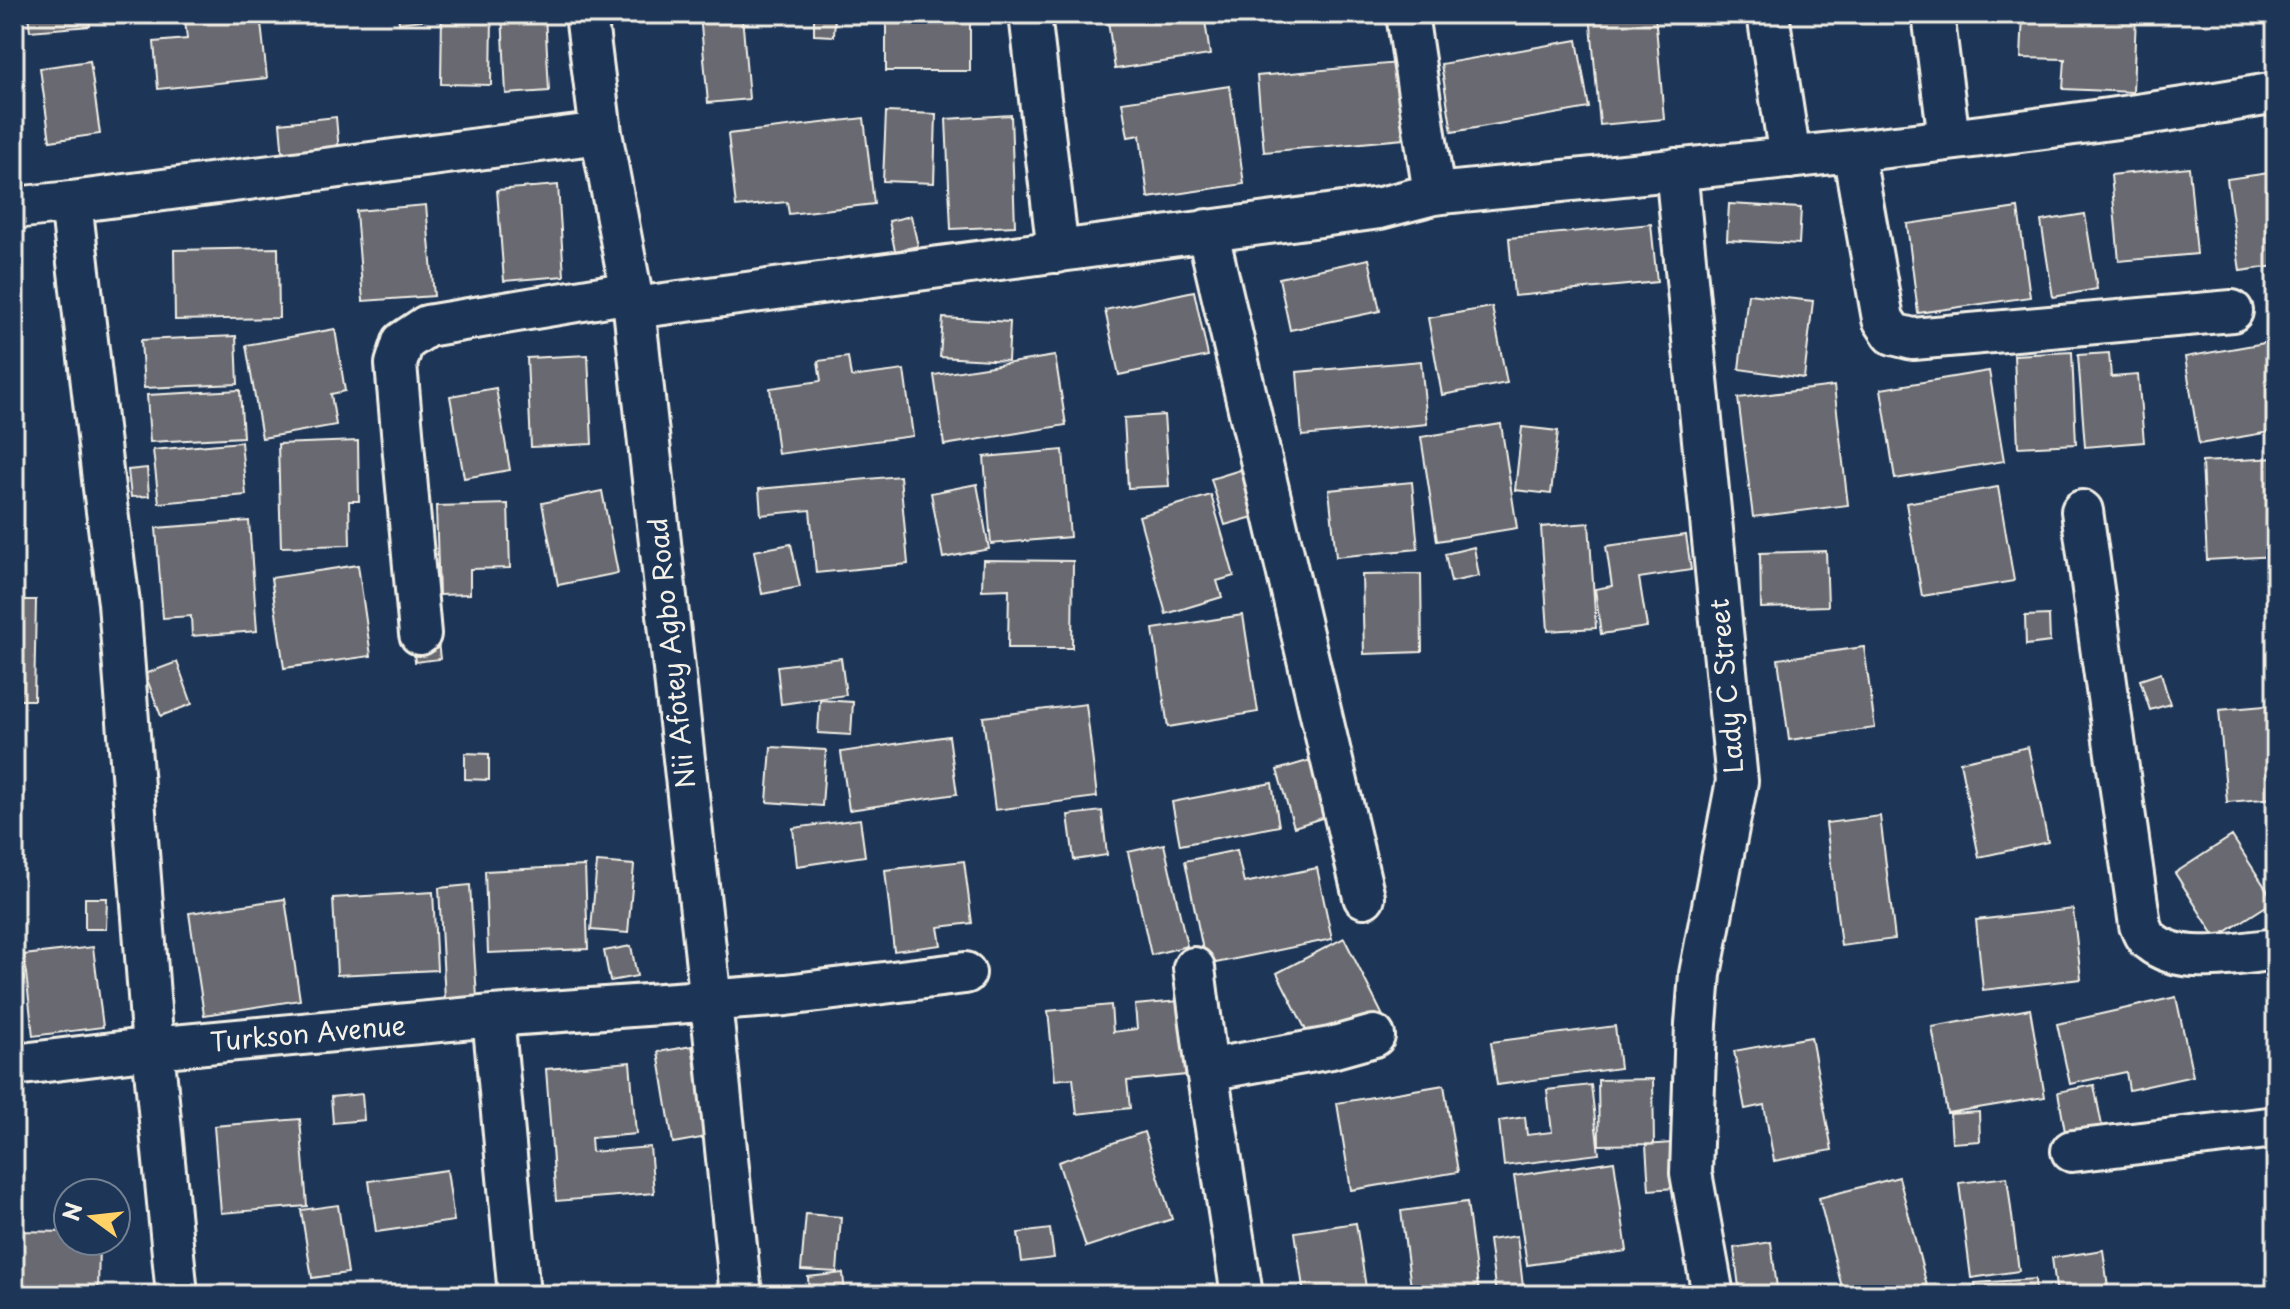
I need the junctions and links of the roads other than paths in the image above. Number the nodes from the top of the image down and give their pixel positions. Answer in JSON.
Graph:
{"nodes":[{"id":1,"x":586,"y":14,"type":"edge"},
{"id":2,"x":1030,"y":14,"type":"edge"},
{"id":3,"x":1407,"y":14,"type":"edge"},
{"id":4,"x":1768,"y":14,"type":"edge"},
{"id":5,"x":1933,"y":14,"type":"edge"},
{"id":6,"x":2276,"y":93,"type":"edge"},
{"id":7,"x":601,"y":133,"type":"junction"},
{"id":8,"x":1949,"y":139,"type":"junction"},
{"id":9,"x":1853,"y":151,"type":"junction"},
{"id":10,"x":1790,"y":158,"type":"junction"},
{"id":11,"x":1676,"y":169,"type":"junction"},
{"id":12,"x":1434,"y":194,"type":"junction"},
{"id":13,"x":71,"y":202,"type":"junction"},
{"id":14,"x":14,"y":208,"type":"edge"},
{"id":15,"x":1207,"y":230,"type":"junction"},
{"id":16,"x":1058,"y":252,"type":"junction"},
{"id":17,"x":632,"y":300,"type":"junction"},
{"id":18,"x":2232,"y":311,"type":"dead end"},
{"id":19,"x":2082,"y":511,"type":"dead end"},
{"id":20,"x":420,"y":634,"type":"dead end"},
{"id":21,"x":1364,"y":897,"type":"dead end"},
{"id":22,"x":2276,"y":949,"type":"edge"},
{"id":23,"x":1194,"y":968,"type":"dead end"},
{"id":24,"x":965,"y":973,"type":"dead end"},
{"id":25,"x":711,"y":1002,"type":"junction"},
{"id":26,"x":493,"y":1016,"type":"junction"},
{"id":27,"x":1374,"y":1036,"type":"dead end"},
{"id":28,"x":153,"y":1048,"type":"junction"},
{"id":29,"x":14,"y":1065,"type":"edge"},
{"id":30,"x":1207,"y":1070,"type":"junction"},
{"id":31,"x":2276,"y":1127,"type":"edge"},
{"id":32,"x":2072,"y":1151,"type":"dead end"},
{"id":33,"x":177,"y":1295,"type":"edge"},
{"id":34,"x":519,"y":1295,"type":"edge"},
{"id":35,"x":741,"y":1295,"type":"edge"},
{"id":36,"x":1242,"y":1295,"type":"edge"},
{"id":37,"x":1713,"y":1295,"type":"edge"}],
"edges":[{"from":1,"to":7,"type":"street","name":"Nii Afotey Agbo Road"},
{"from":2,"to":16,"type":"street"},
{"from":3,"to":12,"type":"street"},
{"from":4,"to":10,"type":"street"},
{"from":5,"to":8,"type":"street"},
{"from":6,"to":8,"type":"street"},
{"from":7,"to":13,"type":"street"},
{"from":7,"to":17,"type":"street","name":"Nii Afotey Agbo Road"},
{"from":8,"to":9,"type":"street"},
{"from":9,"to":10,"type":"street"},
{"from":9,"to":18,"type":"street"},
{"from":10,"to":11,"type":"street"},
{"from":11,"to":12,"type":"street"},
{"from":11,"to":37,"type":"street","name":"Lady C Street"},
{"from":12,"to":15,"type":"street"},
{"from":13,"to":14,"type":"street"},
{"from":13,"to":28,"type":"street"},
{"from":15,"to":16,"type":"street"},
{"from":15,"to":21,"type":"street"},
{"from":16,"to":17,"type":"street"},
{"from":17,"to":20,"type":"street"},
{"from":17,"to":25,"type":"street","name":"Nii Afotey Agbo Road"},
{"from":19,"to":22,"type":"street"},
{"from":23,"to":30,"type":"street"},
{"from":24,"to":25,"type":"street","name":"Turkson Avenue"},
{"from":25,"to":26,"type":"street","name":"Turkson Avenue"},
{"from":25,"to":35,"type":"street","name":"Nii Afotey Agbo Road"},
{"from":26,"to":28,"type":"street","name":"Turkson Avenue"},
{"from":26,"to":34,"type":"street"},
{"from":27,"to":30,"type":"street"},
{"from":28,"to":29,"type":"street","name":"Turkson Avenue"},
{"from":28,"to":33,"type":"street"},
{"from":30,"to":36,"type":"street"},
{"from":31,"to":32,"type":"street"}]}
